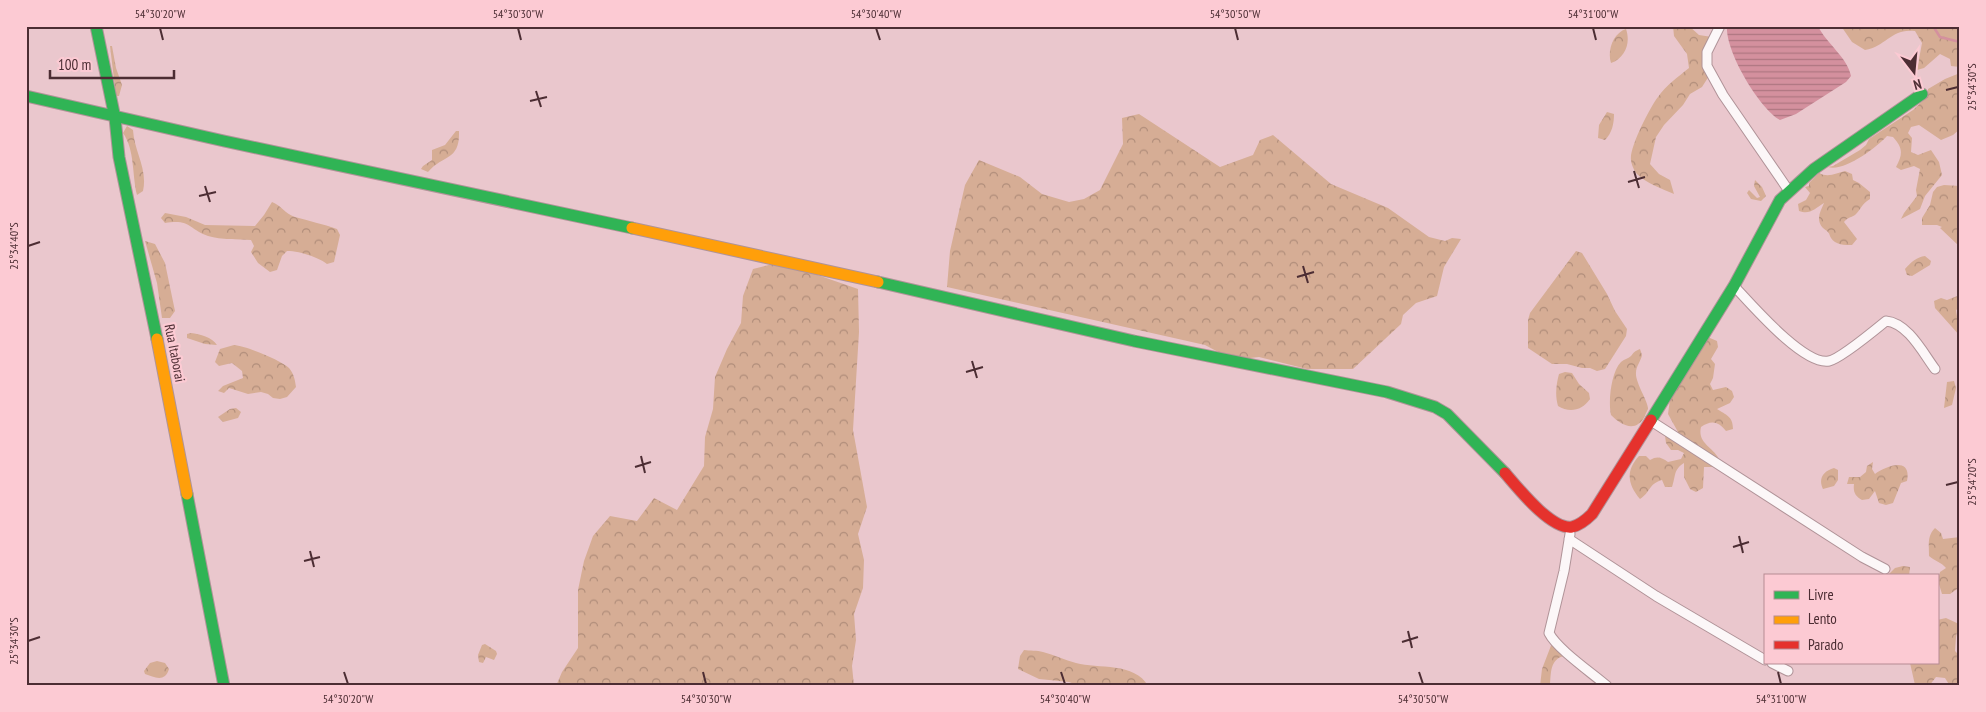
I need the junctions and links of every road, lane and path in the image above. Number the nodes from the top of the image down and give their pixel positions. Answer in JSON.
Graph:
{"nodes":[{"id":1,"x":96,"y":26,"type":"edge"},
{"id":2,"x":1720,"y":26,"type":"edge"},
{"id":3,"x":1922,"y":94,"type":"dead end"},
{"id":4,"x":26,"y":96,"type":"edge"},
{"id":5,"x":115,"y":118,"type":"junction"},
{"id":6,"x":1789,"y":191,"type":"junction"},
{"id":7,"x":1734,"y":286,"type":"junction"},
{"id":8,"x":1935,"y":369,"type":"dead end"},
{"id":9,"x":1651,"y":421,"type":"junction"},
{"id":10,"x":1571,"y":526,"type":"junction"},
{"id":11,"x":1569,"y":539,"type":"junction"},
{"id":12,"x":1885,"y":569,"type":"dead end"},
{"id":13,"x":1764,"y":659,"type":"edge"},
{"id":14,"x":1774,"y":664,"type":"edge"},
{"id":15,"x":1788,"y":671,"type":"dead end"},
{"id":16,"x":224,"y":686,"type":"edge"},
{"id":17,"x":1607,"y":686,"type":"edge"}],
"edges":[{"from":1,"to":5,"type":"street","name":"Rua Itaborai"},
{"from":2,"to":6,"type":"street"},
{"from":3,"to":6,"type":"street"},
{"from":4,"to":5,"type":"street"},
{"from":5,"to":10,"type":"street"},
{"from":5,"to":16,"type":"street","name":"Rua Itaborai"},
{"from":6,"to":7,"type":"street"},
{"from":7,"to":8,"type":"street"},
{"from":7,"to":9,"type":"street"},
{"from":9,"to":10,"type":"street"},
{"from":9,"to":12,"type":"street"},
{"from":10,"to":11,"type":"street"},
{"from":11,"to":13,"type":"street"},
{"from":11,"to":17,"type":"street"},
{"from":14,"to":15,"type":"street"}]}
